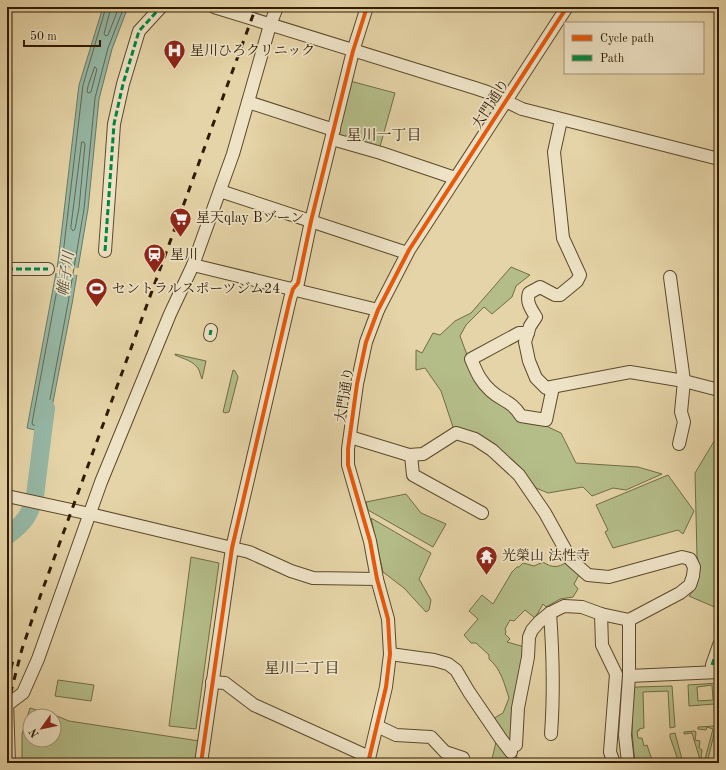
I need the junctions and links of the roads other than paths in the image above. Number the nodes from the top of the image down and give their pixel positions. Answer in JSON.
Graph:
{"nodes":[{"id":1,"x":161,"y":7,"type":"edge"},
{"id":2,"x":214,"y":7,"type":"edge"},
{"id":3,"x":277,"y":7,"type":"edge"},
{"id":4,"x":367,"y":7,"type":"edge"},
{"id":5,"x":567,"y":7,"type":"edge"},
{"id":6,"x":270,"y":25,"type":"junction"},
{"id":7,"x":353,"y":51,"type":"junction"},
{"id":8,"x":506,"y":101,"type":"junction"},
{"id":9,"x":248,"y":102,"type":"junction"},
{"id":10,"x":561,"y":120,"type":"junction"},
{"id":11,"x":333,"y":135,"type":"junction"},
{"id":12,"x":719,"y":159,"type":"edge"},
{"id":13,"x":455,"y":178,"type":"junction"},
{"id":14,"x":220,"y":191,"type":"junction"},
{"id":15,"x":312,"y":221,"type":"junction"},
{"id":16,"x":105,"y":251,"type":"dead end"},
{"id":17,"x":407,"y":253,"type":"junction"},
{"id":18,"x":193,"y":265,"type":"junction"},
{"id":19,"x":7,"y":269,"type":"edge"},
{"id":20,"x":48,"y":269,"type":"dead end"},
{"id":21,"x":670,"y":277,"type":"dead end"},
{"id":22,"x":293,"y":289,"type":"junction"},
{"id":23,"x":378,"y":310,"type":"junction"},
{"id":24,"x":528,"y":333,"type":"junction"},
{"id":25,"x":684,"y":381,"type":"junction"},
{"id":26,"x":553,"y":387,"type":"junction"},
{"id":27,"x":719,"y":390,"type":"edge"},
{"id":28,"x":350,"y":437,"type":"junction"},
{"id":29,"x":679,"y":444,"type":"dead end"},
{"id":30,"x":410,"y":455,"type":"junction"},
{"id":31,"x":8,"y":496,"type":"edge"},
{"id":32,"x":482,"y":513,"type":"dead end"},
{"id":33,"x":90,"y":514,"type":"junction"},
{"id":34,"x":232,"y":548,"type":"junction"},
{"id":35,"x":377,"y":579,"type":"junction"},
{"id":36,"x":550,"y":613,"type":"junction"},
{"id":37,"x":602,"y":614,"type":"junction"},
{"id":38,"x":629,"y":620,"type":"junction"},
{"id":39,"x":719,"y":646,"type":"edge"},
{"id":40,"x":390,"y":654,"type":"junction"},
{"id":41,"x":716,"y":669,"type":"edge"},
{"id":42,"x":629,"y":676,"type":"junction"},
{"id":43,"x":212,"y":682,"type":"junction"},
{"id":44,"x":7,"y":704,"type":"edge"},
{"id":45,"x":614,"y":707,"type":"junction"},
{"id":46,"x":626,"y":707,"type":"junction"},
{"id":47,"x":377,"y":726,"type":"junction"},
{"id":48,"x":551,"y":734,"type":"dead end"},
{"id":49,"x":463,"y":758,"type":"dead end"},
{"id":50,"x":369,"y":760,"type":"edge"},
{"id":51,"x":10,"y":763,"type":"edge"},
{"id":52,"x":201,"y":763,"type":"edge"},
{"id":53,"x":614,"y":763,"type":"edge"},
{"id":54,"x":628,"y":763,"type":"edge"}],
"edges":[{"from":1,"to":16,"type":"street"},
{"from":2,"to":6,"type":"street"},
{"from":3,"to":6,"type":"street"},
{"from":4,"to":7,"type":"street"},
{"from":5,"to":8,"type":"street","name":"大門通り"},
{"from":6,"to":7,"type":"street"},
{"from":6,"to":9,"type":"street"},
{"from":7,"to":8,"type":"street"},
{"from":7,"to":11,"type":"street"},
{"from":8,"to":10,"type":"street"},
{"from":8,"to":13,"type":"street","name":"大門通り"},
{"from":9,"to":11,"type":"street"},
{"from":9,"to":14,"type":"street"},
{"from":10,"to":12,"type":"street"},
{"from":10,"to":24,"type":"street"},
{"from":11,"to":13,"type":"street"},
{"from":11,"to":15,"type":"street"},
{"from":13,"to":17,"type":"street","name":"大門通り"},
{"from":14,"to":15,"type":"street"},
{"from":14,"to":18,"type":"street"},
{"from":15,"to":17,"type":"street"},
{"from":15,"to":22,"type":"street"},
{"from":17,"to":23,"type":"street","name":"大門通り"},
{"from":18,"to":22,"type":"street"},
{"from":18,"to":33,"type":"street"},
{"from":19,"to":20,"type":"street"},
{"from":21,"to":25,"type":"street"},
{"from":22,"to":23,"type":"street"},
{"from":22,"to":34,"type":"street"},
{"from":23,"to":28,"type":"street","name":"大門通り"},
{"from":24,"to":26,"type":"street"},
{"from":24,"to":26,"type":"street"},
{"from":25,"to":26,"type":"street"},
{"from":25,"to":27,"type":"street"},
{"from":25,"to":29,"type":"street"},
{"from":28,"to":30,"type":"street"},
{"from":28,"to":35,"type":"street","name":"大門通り"},
{"from":30,"to":32,"type":"street"},
{"from":30,"to":38,"type":"street"},
{"from":31,"to":33,"type":"street"},
{"from":33,"to":34,"type":"street"},
{"from":33,"to":44,"type":"street"},
{"from":34,"to":35,"type":"street"},
{"from":34,"to":43,"type":"street"},
{"from":35,"to":40,"type":"street","name":"大門通り"},
{"from":36,"to":37,"type":"street"},
{"from":36,"to":40,"type":"street"},
{"from":36,"to":48,"type":"street"},
{"from":37,"to":38,"type":"street"},
{"from":37,"to":45,"type":"street"},
{"from":38,"to":42,"type":"street"},
{"from":39,"to":41,"type":"street"},
{"from":40,"to":47,"type":"street","name":"大門通り"},
{"from":41,"to":42,"type":"street"},
{"from":42,"to":46,"type":"street"},
{"from":43,"to":50,"type":"street"},
{"from":43,"to":52,"type":"street"},
{"from":44,"to":51,"type":"street"},
{"from":45,"to":46,"type":"street"},
{"from":45,"to":53,"type":"street"},
{"from":46,"to":54,"type":"street"},
{"from":47,"to":49,"type":"street"},
{"from":47,"to":50,"type":"street","name":"大門通り"}]}
